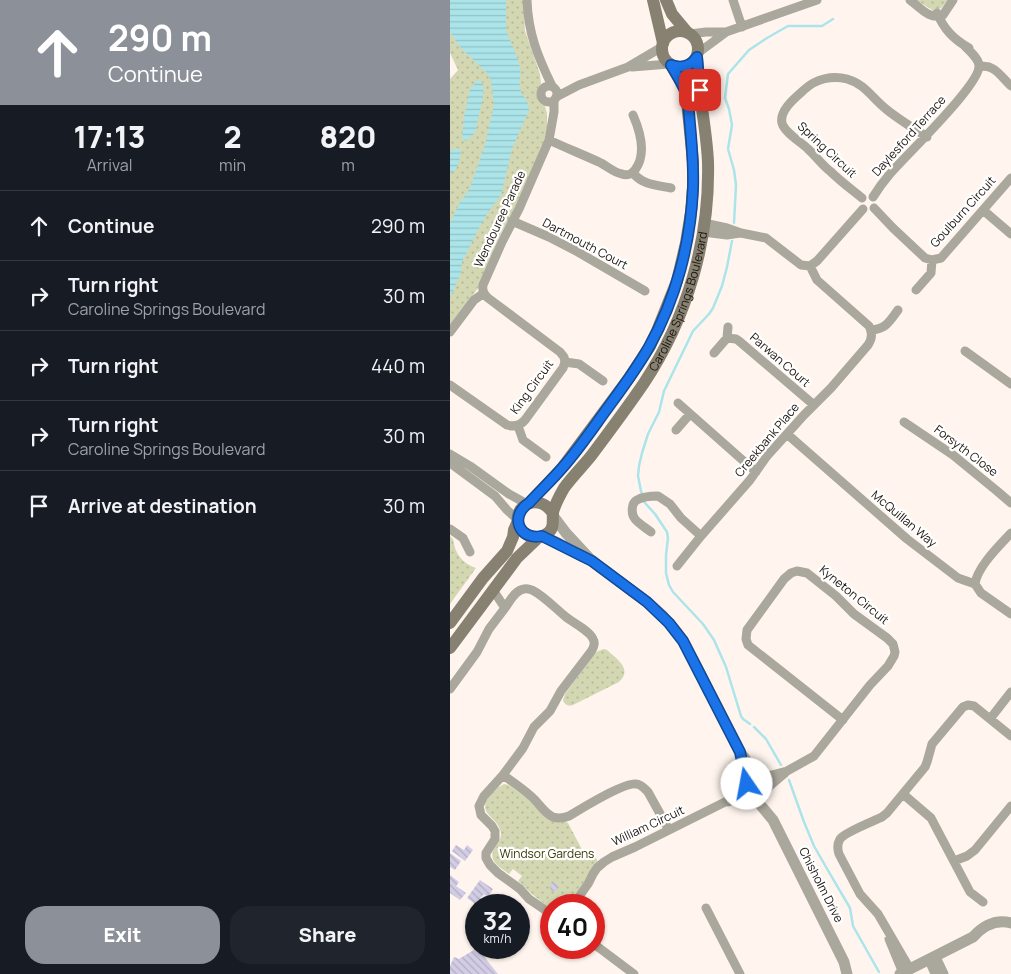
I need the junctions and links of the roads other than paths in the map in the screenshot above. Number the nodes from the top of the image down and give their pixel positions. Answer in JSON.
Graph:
{"nodes":[{"id":1,"x":527,"y":0,"type":"edge"},
{"id":2,"x":653,"y":0,"type":"edge"},
{"id":3,"x":666,"y":0,"type":"edge"},
{"id":4,"x":732,"y":0,"type":"edge"},
{"id":5,"x":817,"y":0,"type":"edge"},
{"id":6,"x":910,"y":0,"type":"edge"},
{"id":7,"x":953,"y":0,"type":"edge"},
{"id":8,"x":937,"y":15,"type":"junction"},
{"id":9,"x":742,"y":28,"type":"junction"},
{"id":10,"x":726,"y":32,"type":"junction"},
{"id":11,"x":689,"y":33,"type":"junction"},
{"id":12,"x":662,"y":45,"type":"junction"},
{"id":13,"x":697,"y":55,"type":"junction"},
{"id":14,"x":670,"y":64,"type":"junction"},
{"id":15,"x":628,"y":67,"type":"junction"},
{"id":16,"x":982,"y":67,"type":"junction"},
{"id":17,"x":1008,"y":83,"type":"edge"},
{"id":18,"x":552,"y":92,"type":"junction"},
{"id":19,"x":633,"y":115,"type":"dead end"},
{"id":20,"x":551,"y":126,"type":"junction"},
{"id":21,"x":927,"y":137,"type":"junction"},
{"id":22,"x":549,"y":140,"type":"junction"},
{"id":23,"x":633,"y":173,"type":"junction"},
{"id":24,"x":1011,"y":178,"type":"edge"},
{"id":25,"x":671,"y":188,"type":"dead end"},
{"id":26,"x":873,"y":197,"type":"junction"},
{"id":27,"x":862,"y":198,"type":"junction"},
{"id":28,"x":874,"y":208,"type":"junction"},
{"id":29,"x":863,"y":209,"type":"junction"},
{"id":30,"x":983,"y":210,"type":"junction"},
{"id":31,"x":512,"y":221,"type":"junction"},
{"id":32,"x":689,"y":226,"type":"junction"},
{"id":33,"x":704,"y":228,"type":"junction"},
{"id":34,"x":1011,"y":234,"type":"edge"},
{"id":35,"x":932,"y":260,"type":"junction"},
{"id":36,"x":810,"y":266,"type":"junction"},
{"id":37,"x":916,"y":290,"type":"dead end"},
{"id":38,"x":645,"y":291,"type":"dead end"},
{"id":39,"x":484,"y":293,"type":"junction"},
{"id":40,"x":898,"y":310,"type":"dead end"},
{"id":41,"x":728,"y":327,"type":"dead end"},
{"id":42,"x":871,"y":330,"type":"junction"},
{"id":43,"x":450,"y":332,"type":"edge"},
{"id":44,"x":727,"y":338,"type":"junction"},
{"id":45,"x":966,"y":351,"type":"dead end"},
{"id":46,"x":714,"y":353,"type":"dead end"},
{"id":47,"x":565,"y":362,"type":"junction"},
{"id":48,"x":603,"y":381,"type":"dead end"},
{"id":49,"x":1011,"y":384,"type":"edge"},
{"id":50,"x":450,"y":385,"type":"edge"},
{"id":51,"x":678,"y":403,"type":"dead end"},
{"id":52,"x":814,"y":405,"type":"junction"},
{"id":53,"x":690,"y":414,"type":"junction"},
{"id":54,"x":904,"y":422,"type":"dead end"},
{"id":55,"x":518,"y":426,"type":"junction"},
{"id":56,"x":676,"y":430,"type":"dead end"},
{"id":57,"x":787,"y":434,"type":"junction"},
{"id":58,"x":450,"y":454,"type":"edge"},
{"id":59,"x":546,"y":457,"type":"dead end"},
{"id":60,"x":450,"y":463,"type":"edge"},
{"id":61,"x":756,"y":472,"type":"junction"},
{"id":62,"x":528,"y":503,"type":"junction"},
{"id":63,"x":1011,"y":504,"type":"edge"},
{"id":64,"x":553,"y":515,"type":"junction"},
{"id":65,"x":518,"y":520,"type":"junction"},
{"id":66,"x":450,"y":529,"type":"edge"},
{"id":67,"x":651,"y":532,"type":"dead end"},
{"id":68,"x":1011,"y":533,"type":"edge"},
{"id":69,"x":541,"y":536,"type":"junction"},
{"id":70,"x":701,"y":536,"type":"junction"},
{"id":71,"x":470,"y":552,"type":"dead end"},
{"id":72,"x":592,"y":561,"type":"junction"},
{"id":73,"x":677,"y":566,"type":"dead end"},
{"id":74,"x":975,"y":584,"type":"junction"},
{"id":75,"x":493,"y":590,"type":"junction"},
{"id":76,"x":505,"y":608,"type":"junction"},
{"id":77,"x":1011,"y":614,"type":"edge"},
{"id":78,"x":450,"y":623,"type":"edge"},
{"id":79,"x":450,"y":648,"type":"edge"},
{"id":80,"x":450,"y":688,"type":"edge"},
{"id":81,"x":1011,"y":692,"type":"edge"},
{"id":82,"x":990,"y":719,"type":"junction"},
{"id":83,"x":842,"y":720,"type":"junction"},
{"id":84,"x":1011,"y":736,"type":"edge"},
{"id":85,"x":740,"y":752,"type":"junction"},
{"id":86,"x":503,"y":775,"type":"junction"},
{"id":87,"x":763,"y":784,"type":"junction"},
{"id":88,"x":750,"y":790,"type":"junction"},
{"id":89,"x":903,"y":794,"type":"junction"},
{"id":90,"x":1011,"y":806,"type":"edge"},
{"id":91,"x":773,"y":820,"type":"junction"},
{"id":92,"x":669,"y":830,"type":"junction"},
{"id":93,"x":954,"y":861,"type":"junction"},
{"id":94,"x":581,"y":894,"type":"edge"},
{"id":95,"x":983,"y":902,"type":"dead end"},
{"id":96,"x":540,"y":906,"type":"edge"},
{"id":97,"x":706,"y":908,"type":"dead end"},
{"id":98,"x":1011,"y":923,"type":"edge"},
{"id":99,"x":1011,"y":929,"type":"edge"},
{"id":100,"x":973,"y":937,"type":"junction"},
{"id":101,"x":605,"y":952,"type":"edge"},
{"id":102,"x":932,"y":958,"type":"junction"},
{"id":103,"x":844,"y":962,"type":"junction"},
{"id":104,"x":904,"y":972,"type":"edge"},
{"id":105,"x":634,"y":974,"type":"edge"},
{"id":106,"x":740,"y":974,"type":"edge"},
{"id":107,"x":847,"y":974,"type":"edge"},
{"id":108,"x":854,"y":974,"type":"edge"},
{"id":109,"x":935,"y":974,"type":"edge"},
{"id":110,"x":944,"y":974,"type":"edge"}],
"edges":[{"from":1,"to":18,"type":"street","name":"Wendouree Parade"},
{"from":2,"to":12,"type":"main road"},
{"from":3,"to":11,"type":"main road"},
{"from":4,"to":9,"type":"street"},
{"from":5,"to":9,"type":"street"},
{"from":6,"to":8,"type":"street"},
{"from":7,"to":8,"type":"street"},
{"from":8,"to":16,"type":"street"},
{"from":9,"to":10,"type":"street"},
{"from":10,"to":11,"type":"street"},
{"from":10,"to":13,"type":"street"},
{"from":11,"to":12,"type":"main road"},
{"from":11,"to":13,"type":"main road"},
{"from":12,"to":14,"type":"main road"},
{"from":12,"to":15,"type":"street"},
{"from":13,"to":14,"type":"main road"},
{"from":13,"to":33,"type":"main road","name":"Caroline Springs Boulevard"},
{"from":14,"to":15,"type":"street"},
{"from":14,"to":32,"type":"main road","name":"Caroline Springs Boulevard"},
{"from":15,"to":18,"type":"street"},
{"from":16,"to":17,"type":"street"},
{"from":16,"to":21,"type":"street","name":"Daylesford Terrace"},
{"from":18,"to":20,"type":"street","name":"Wendouree Parade"},
{"from":18,"to":20,"type":"street","name":"Wendouree Parade"},
{"from":19,"to":23,"type":"street"},
{"from":20,"to":22,"type":"street","name":"Wendouree Parade"},
{"from":21,"to":26,"type":"street","name":"Daylesford Terrace"},
{"from":21,"to":27,"type":"street","name":"Spring Circuit"},
{"from":22,"to":23,"type":"street"},
{"from":22,"to":31,"type":"street","name":"Wendouree Parade"},
{"from":23,"to":25,"type":"street"},
{"from":24,"to":30,"type":"street","name":"Goulburn Circuit"},
{"from":26,"to":27,"type":"street"},
{"from":26,"to":28,"type":"street"},
{"from":27,"to":29,"type":"street"},
{"from":28,"to":29,"type":"street"},
{"from":28,"to":35,"type":"street","name":"Goulburn Circuit"},
{"from":29,"to":36,"type":"street"},
{"from":30,"to":34,"type":"street"},
{"from":30,"to":35,"type":"street","name":"Goulburn Circuit"},
{"from":31,"to":38,"type":"street","name":"Dartmouth Court"},
{"from":31,"to":39,"type":"street","name":"Wendouree Parade"},
{"from":32,"to":33,"type":"main road"},
{"from":32,"to":62,"type":"main road","name":"Caroline Springs Boulevard"},
{"from":33,"to":36,"type":"street"},
{"from":33,"to":64,"type":"main road","name":"Caroline Springs Boulevard"},
{"from":35,"to":37,"type":"street","name":"Goulburn Circuit"},
{"from":36,"to":42,"type":"street"},
{"from":39,"to":43,"type":"street"},
{"from":39,"to":47,"type":"street"},
{"from":40,"to":42,"type":"street"},
{"from":41,"to":44,"type":"street"},
{"from":42,"to":52,"type":"street","name":"Creekbank Place"},
{"from":44,"to":46,"type":"street"},
{"from":44,"to":52,"type":"street","name":"Parwan Court"},
{"from":45,"to":49,"type":"street"},
{"from":47,"to":48,"type":"street"},
{"from":47,"to":55,"type":"street","name":"King Circuit"},
{"from":50,"to":55,"type":"street","name":"King Circuit"},
{"from":51,"to":53,"type":"street"},
{"from":52,"to":57,"type":"street","name":"Creekbank Place"},
{"from":53,"to":56,"type":"street"},
{"from":53,"to":61,"type":"street"},
{"from":54,"to":63,"type":"street","name":"Forsyth Close"},
{"from":55,"to":59,"type":"street","name":"King Circuit"},
{"from":57,"to":61,"type":"street","name":"Creekbank Place"},
{"from":57,"to":74,"type":"street","name":"McQuillan Way"},
{"from":58,"to":62,"type":"street"},
{"from":60,"to":65,"type":"street"},
{"from":61,"to":70,"type":"street","name":"Creekbank Place"},
{"from":62,"to":64,"type":"main road"},
{"from":62,"to":65,"type":"main road"},
{"from":64,"to":69,"type":"main road"},
{"from":64,"to":72,"type":"street","name":"Chisholm Drive"},
{"from":65,"to":69,"type":"main road"},
{"from":65,"to":78,"type":"main road"},
{"from":66,"to":71,"type":"street"},
{"from":67,"to":70,"type":"street"},
{"from":68,"to":74,"type":"street"},
{"from":69,"to":72,"type":"street","name":"Chisholm Drive"},
{"from":69,"to":75,"type":"main road"},
{"from":70,"to":73,"type":"street","name":"Creekbank Place"},
{"from":72,"to":85,"type":"street","name":"Chisholm Drive"},
{"from":74,"to":77,"type":"street","name":"McQuillan Way"},
{"from":75,"to":76,"type":"street"},
{"from":75,"to":79,"type":"main road"},
{"from":76,"to":80,"type":"street"},
{"from":76,"to":86,"type":"street"},
{"from":81,"to":82,"type":"street"},
{"from":82,"to":84,"type":"street"},
{"from":82,"to":89,"type":"street"},
{"from":83,"to":83,"type":"street","name":"Kyneton Circuit"},
{"from":83,"to":87,"type":"street","name":"Kyneton Circuit"},
{"from":85,"to":87,"type":"street","name":"Chisholm Drive"},
{"from":85,"to":88,"type":"street","name":"Chisholm Drive"},
{"from":86,"to":92,"type":"street"},
{"from":86,"to":96,"type":"street"},
{"from":87,"to":88,"type":"street"},
{"from":87,"to":88,"type":"street"},
{"from":87,"to":91,"type":"street","name":"Chisholm Drive"},
{"from":88,"to":91,"type":"street","name":"Chisholm Drive"},
{"from":88,"to":92,"type":"street","name":"William Circuit"},
{"from":89,"to":93,"type":"street"},
{"from":89,"to":104,"type":"street"},
{"from":90,"to":93,"type":"street"},
{"from":91,"to":103,"type":"street","name":"Chisholm Drive"},
{"from":92,"to":94,"type":"street","name":"William Circuit"},
{"from":93,"to":95,"type":"street"},
{"from":97,"to":106,"type":"street"},
{"from":98,"to":100,"type":"street"},
{"from":99,"to":100,"type":"street"},
{"from":100,"to":102,"type":"street"},
{"from":101,"to":105,"type":"street"},
{"from":102,"to":104,"type":"street"},
{"from":102,"to":109,"type":"street"},
{"from":102,"to":110,"type":"street"},
{"from":103,"to":107,"type":"street","name":"Chisholm Drive"},
{"from":103,"to":108,"type":"street","name":"Chisholm Drive"}]}
